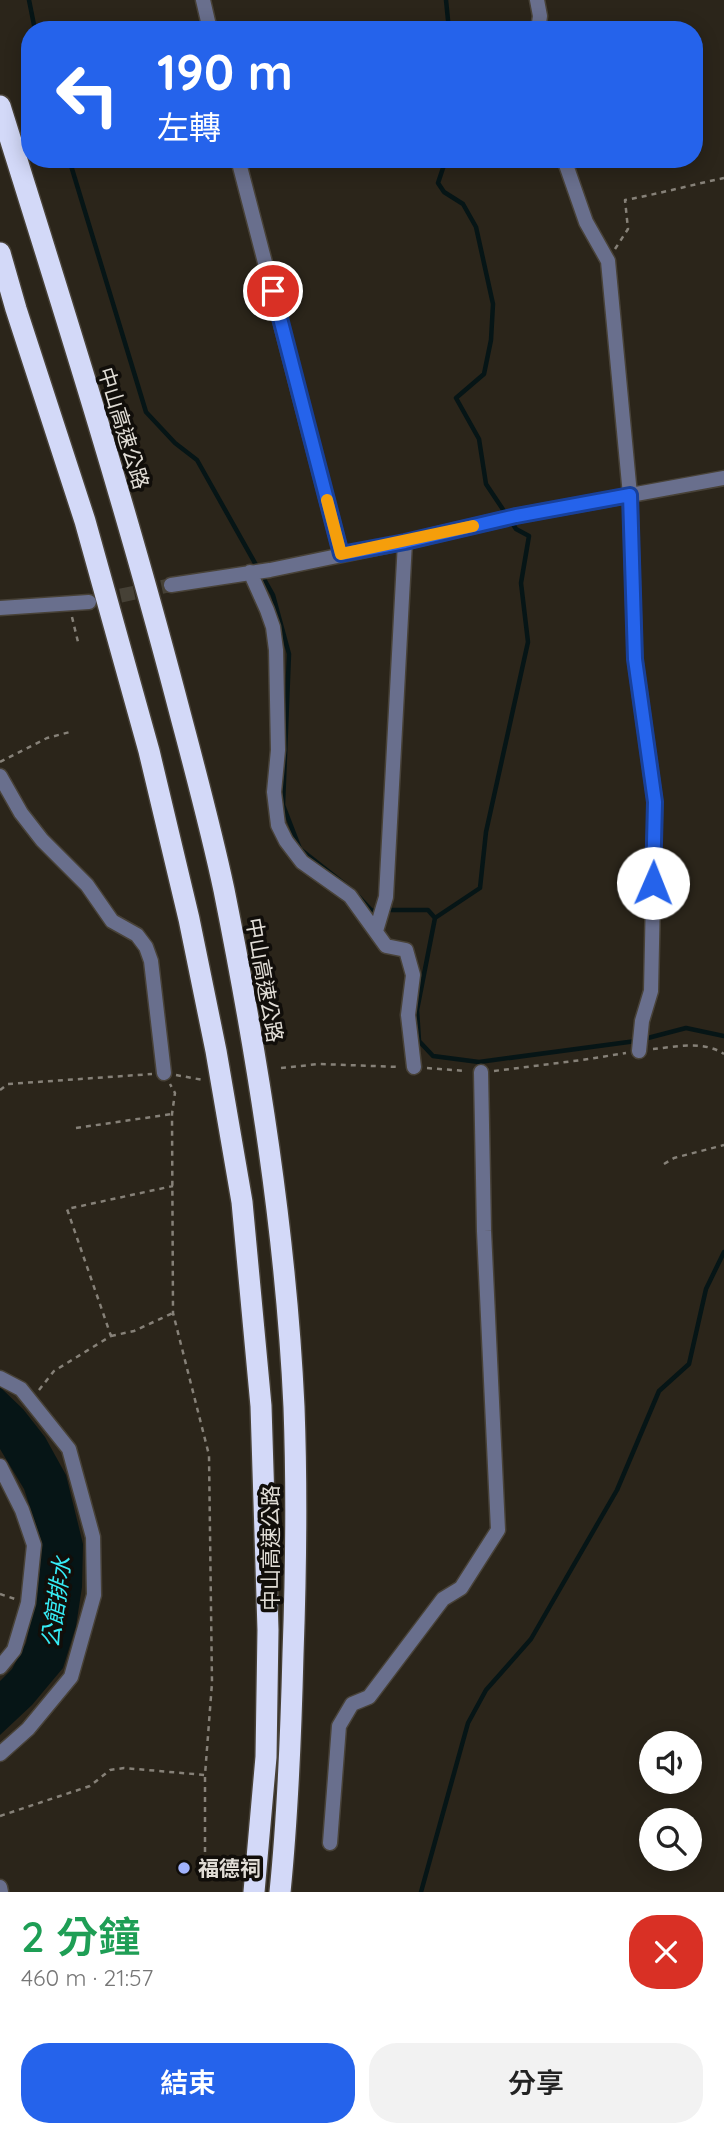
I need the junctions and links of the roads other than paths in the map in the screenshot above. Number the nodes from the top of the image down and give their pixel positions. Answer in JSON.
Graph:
{"nodes":[{"id":1,"x":204,"y":0,"type":"edge"},
{"id":2,"x":537,"y":0,"type":"edge"},
{"id":3,"x":208,"y":21,"type":"edge"},
{"id":4,"x":539,"y":21,"type":"edge"},
{"id":5,"x":0,"y":106,"type":"edge"},
{"id":6,"x":241,"y":168,"type":"edge"},
{"id":7,"x":567,"y":168,"type":"edge"},
{"id":8,"x":0,"y":253,"type":"edge"},
{"id":9,"x":724,"y":478,"type":"edge"},
{"id":10,"x":630,"y":495,"type":"junction"},
{"id":11,"x":405,"y":542,"type":"junction"},
{"id":12,"x":341,"y":554,"type":"junction"},
{"id":13,"x":257,"y":571,"type":"junction"},
{"id":14,"x":171,"y":585,"type":"tunnel mouth"},
{"id":15,"x":89,"y":602,"type":"tunnel mouth"},
{"id":16,"x":0,"y":608,"type":"edge"},
{"id":17,"x":0,"y":776,"type":"edge"},
{"id":18,"x":376,"y":931,"type":"junction"},
{"id":19,"x":639,"y":1051,"type":"road end"},
{"id":20,"x":414,"y":1067,"type":"road end"},
{"id":21,"x":481,"y":1072,"type":"road end"},
{"id":22,"x":164,"y":1073,"type":"road end"},
{"id":23,"x":0,"y":1378,"type":"edge"},
{"id":24,"x":0,"y":1466,"type":"edge"},
{"id":25,"x":0,"y":1667,"type":"edge"},
{"id":26,"x":0,"y":1754,"type":"edge"},
{"id":27,"x":330,"y":1843,"type":"dead end"},
{"id":28,"x":0,"y":1886,"type":"edge"},
{"id":29,"x":1,"y":1892,"type":"edge"},
{"id":30,"x":254,"y":1892,"type":"edge"},
{"id":31,"x":280,"y":1892,"type":"edge"}],
"edges":[{"from":1,"to":3,"type":"lane"},
{"from":2,"to":4,"type":"lane"},
{"from":5,"to":31,"type":"highway","name":"中山高速公路"},
{"from":6,"to":12,"type":"lane"},
{"from":7,"to":10,"type":"lane"},
{"from":8,"to":30,"type":"highway","name":"中山高速公路"},
{"from":9,"to":10,"type":"lane"},
{"from":10,"to":11,"type":"lane"},
{"from":10,"to":19,"type":"lane"},
{"from":11,"to":12,"type":"lane"},
{"from":11,"to":18,"type":"lane"},
{"from":12,"to":13,"type":"lane"},
{"from":13,"to":14,"type":"lane"},
{"from":13,"to":18,"type":"lane"},
{"from":15,"to":16,"type":"lane"},
{"from":17,"to":22,"type":"lane"},
{"from":18,"to":20,"type":"lane"},
{"from":21,"to":27,"type":"lane"},
{"from":23,"to":26,"type":"lane"},
{"from":24,"to":25,"type":"lane"},
{"from":28,"to":29,"type":"lane"}]}
